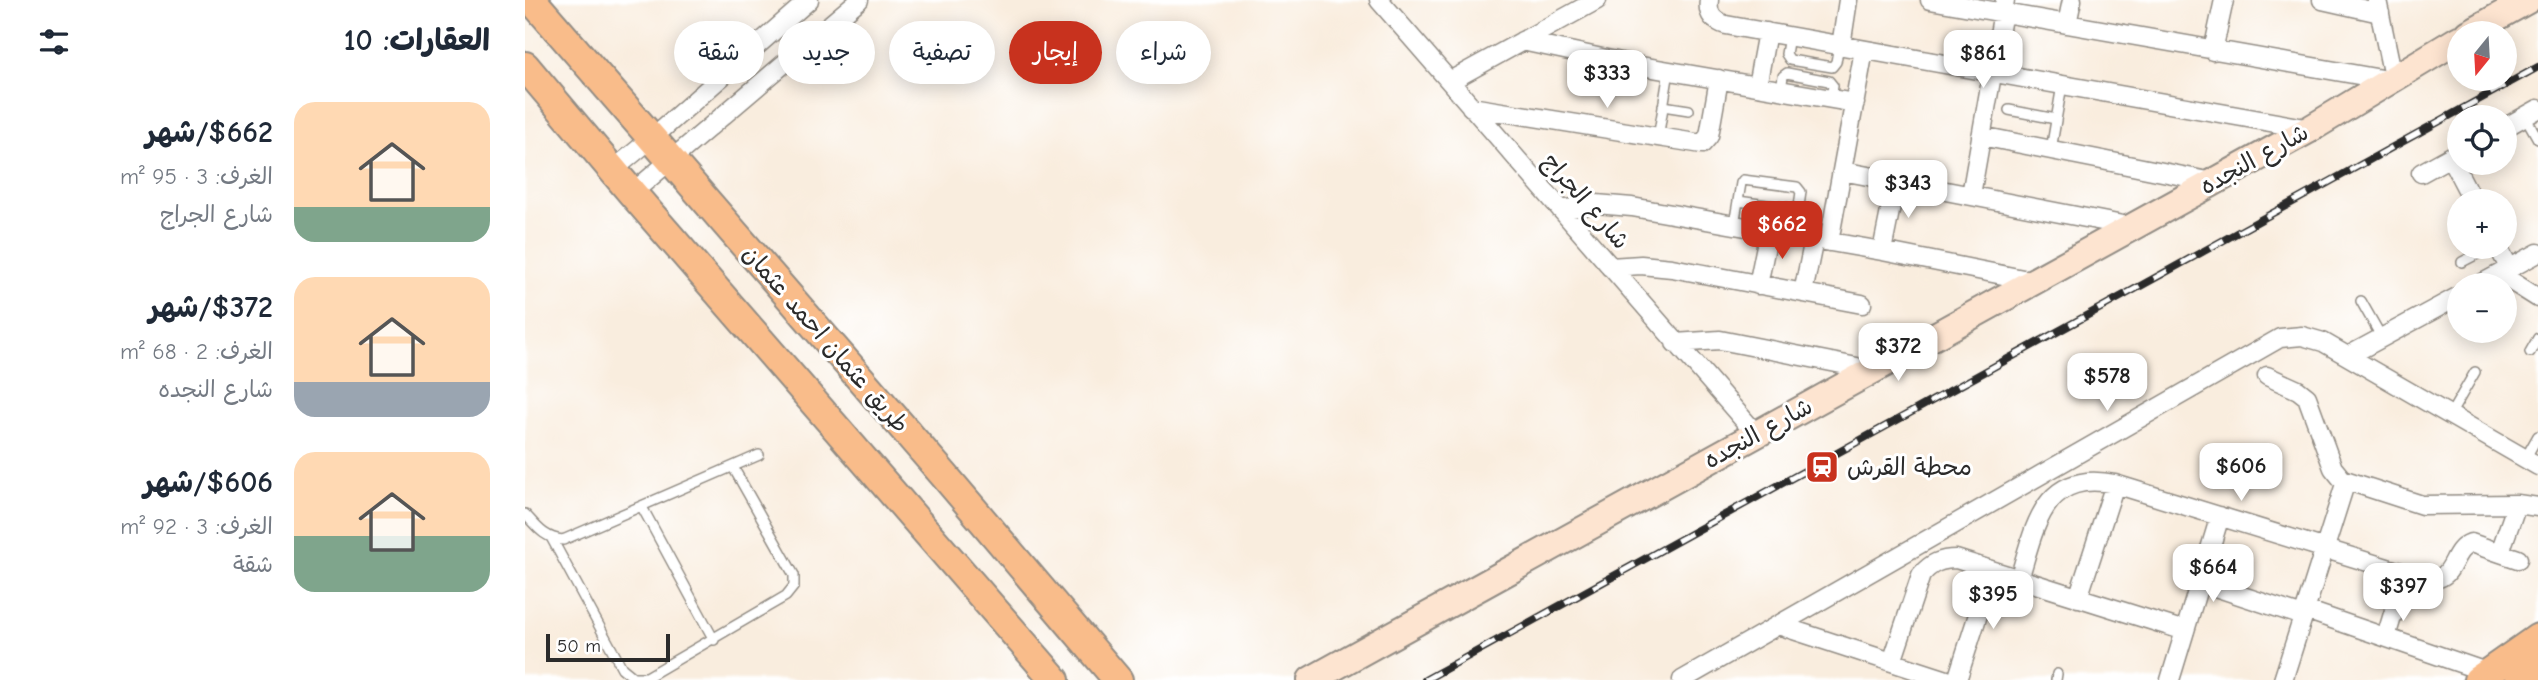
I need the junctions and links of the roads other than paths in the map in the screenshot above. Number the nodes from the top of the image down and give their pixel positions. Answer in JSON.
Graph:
{"nodes":[{"id":1,"x":532,"y":0,"type":"edge"},
{"id":2,"x":809,"y":0,"type":"edge"},
{"id":3,"x":859,"y":0,"type":"edge"},
{"id":4,"x":1379,"y":0,"type":"edge"},
{"id":5,"x":1597,"y":0,"type":"edge"},
{"id":6,"x":1709,"y":0,"type":"edge"},
{"id":7,"x":1848,"y":0,"type":"edge"},
{"id":8,"x":2072,"y":0,"type":"edge"},
{"id":9,"x":2224,"y":0,"type":"edge"},
{"id":10,"x":2322,"y":0,"type":"edge"},
{"id":11,"x":2528,"y":0,"type":"edge"},
{"id":12,"x":1936,"y":1,"type":"edge"},
{"id":13,"x":1975,"y":4,"type":"edge"},
{"id":14,"x":2004,"y":6,"type":"edge"},
{"id":15,"x":2378,"y":7,"type":"edge"},
{"id":16,"x":2490,"y":21,"type":"edge"},
{"id":17,"x":2067,"y":24,"type":"junction"},
{"id":18,"x":1767,"y":32,"type":"junction"},
{"id":19,"x":1522,"y":41,"type":"junction"},
{"id":20,"x":1840,"y":45,"type":"junction"},
{"id":21,"x":2447,"y":46,"type":"edge"},
{"id":22,"x":1864,"y":50,"type":"junction"},
{"id":23,"x":2213,"y":51,"type":"junction"},
{"id":24,"x":525,"y":66,"type":"edge"},
{"id":25,"x":1669,"y":71,"type":"junction"},
{"id":26,"x":1992,"y":73,"type":"junction"},
{"id":27,"x":1719,"y":79,"type":"junction"},
{"id":28,"x":2390,"y":79,"type":"junction"},
{"id":29,"x":1450,"y":81,"type":"junction"},
{"id":30,"x":2061,"y":85,"type":"junction"},
{"id":31,"x":1757,"y":86,"type":"junction"},
{"id":32,"x":1855,"y":103,"type":"junction"},
{"id":33,"x":1663,"y":106,"type":"junction"},
{"id":34,"x":1471,"y":107,"type":"junction"},
{"id":35,"x":1689,"y":110,"type":"dead end"},
{"id":36,"x":2009,"y":110,"type":"dead end"},
{"id":37,"x":2532,"y":113,"type":"edge"},
{"id":38,"x":2056,"y":119,"type":"junction"},
{"id":39,"x":2310,"y":129,"type":"junction"},
{"id":40,"x":1981,"y":136,"type":"junction"},
{"id":41,"x":652,"y":138,"type":"junction"},
{"id":42,"x":1658,"y":138,"type":"junction"},
{"id":43,"x":2538,"y":139,"type":"edge"},
{"id":44,"x":2051,"y":150,"type":"junction"},
{"id":45,"x":2447,"y":159,"type":"edge"},
{"id":46,"x":672,"y":161,"type":"junction"},
{"id":47,"x":613,"y":170,"type":"junction"},
{"id":48,"x":1842,"y":171,"type":"junction"},
{"id":49,"x":2421,"y":173,"type":"dead end"},
{"id":50,"x":1896,"y":181,"type":"junction"},
{"id":51,"x":2213,"y":182,"type":"junction"},
{"id":52,"x":632,"y":193,"type":"junction"},
{"id":53,"x":1971,"y":195,"type":"junction"},
{"id":54,"x":1738,"y":201,"type":"junction"},
{"id":55,"x":1561,"y":210,"type":"junction"},
{"id":56,"x":1734,"y":225,"type":"junction"},
{"id":57,"x":2133,"y":226,"type":"junction"},
{"id":58,"x":1769,"y":231,"type":"junction"},
{"id":59,"x":1821,"y":240,"type":"junction"},
{"id":60,"x":1882,"y":251,"type":"junction"},
{"id":61,"x":2538,"y":253,"type":"edge"},
{"id":62,"x":2468,"y":259,"type":"edge"},
{"id":63,"x":2502,"y":259,"type":"edge"},
{"id":64,"x":2462,"y":262,"type":"dead end"},
{"id":65,"x":1610,"y":267,"type":"junction"},
{"id":66,"x":2505,"y":271,"type":"junction"},
{"id":67,"x":2501,"y":273,"type":"edge"},
{"id":68,"x":2033,"y":281,"type":"junction"},
{"id":69,"x":1758,"y":285,"type":"junction"},
{"id":70,"x":1803,"y":293,"type":"junction"},
{"id":71,"x":2537,"y":296,"type":"edge"},
{"id":72,"x":2361,"y":301,"type":"dead end"},
{"id":73,"x":2447,"y":303,"type":"edge"},
{"id":74,"x":1862,"y":304,"type":"dead end"},
{"id":75,"x":2382,"y":338,"type":"junction"},
{"id":76,"x":2538,"y":338,"type":"edge"},
{"id":77,"x":1675,"y":342,"type":"junction"},
{"id":78,"x":2530,"y":352,"type":"dead end"},
{"id":79,"x":2348,"y":356,"type":"junction"},
{"id":80,"x":1872,"y":370,"type":"junction"},
{"id":81,"x":2475,"y":372,"type":"dead end"},
{"id":82,"x":2267,"y":376,"type":"dead end"},
{"id":83,"x":2450,"y":415,"type":"junction"},
{"id":84,"x":1756,"y":434,"type":"junction"},
{"id":85,"x":2538,"y":436,"type":"edge"},
{"id":86,"x":759,"y":456,"type":"dead end"},
{"id":87,"x":2532,"y":463,"type":"edge"},
{"id":88,"x":733,"y":467,"type":"junction"},
{"id":89,"x":2346,"y":481,"type":"junction"},
{"id":90,"x":2115,"y":484,"type":"junction"},
{"id":91,"x":2517,"y":504,"type":"junction"},
{"id":92,"x":642,"y":507,"type":"junction"},
{"id":93,"x":2538,"y":507,"type":"edge"},
{"id":94,"x":525,"y":514,"type":"edge"},
{"id":95,"x":2220,"y":516,"type":"junction"},
{"id":96,"x":552,"y":539,"type":"junction"},
{"id":97,"x":2325,"y":549,"type":"junction"},
{"id":98,"x":2500,"y":552,"type":"junction"},
{"id":99,"x":2518,"y":559,"type":"dead end"},
{"id":100,"x":1992,"y":571,"type":"junction"},
{"id":101,"x":2405,"y":574,"type":"junction"},
{"id":102,"x":2019,"y":579,"type":"junction"},
{"id":103,"x":2200,"y":582,"type":"junction"},
{"id":104,"x":2078,"y":598,"type":"junction"},
{"id":105,"x":2304,"y":613,"type":"junction"},
{"id":106,"x":1778,"y":625,"type":"junction"},
{"id":107,"x":2185,"y":631,"type":"junction"},
{"id":108,"x":2386,"y":637,"type":"junction"},
{"id":109,"x":2538,"y":638,"type":"edge"},
{"id":110,"x":714,"y":640,"type":"junction"},
{"id":111,"x":1892,"y":662,"type":"junction"},
{"id":112,"x":2483,"y":676,"type":"edge"},
{"id":113,"x":1055,"y":680,"type":"edge"},
{"id":114,"x":1118,"y":680,"type":"edge"},
{"id":115,"x":1311,"y":680,"type":"edge"},
{"id":116,"x":1682,"y":680,"type":"edge"},
{"id":117,"x":1947,"y":680,"type":"edge"},
{"id":118,"x":1957,"y":680,"type":"edge"},
{"id":119,"x":2170,"y":680,"type":"edge"},
{"id":120,"x":2283,"y":680,"type":"edge"}],
"edges":[{"from":1,"to":41,"type":"main road","name":"طريق عثمان احمد عثمان"},
{"from":2,"to":41,"type":"street"},
{"from":3,"to":46,"type":"street"},
{"from":4,"to":29,"type":"street","name":"شارع الجراج"},
{"from":5,"to":19,"type":"street"},
{"from":6,"to":18,"type":"street"},
{"from":7,"to":20,"type":"street"},
{"from":8,"to":17,"type":"street"},
{"from":9,"to":23,"type":"street"},
{"from":10,"to":15,"type":"street"},
{"from":11,"to":16,"type":"street"},
{"from":12,"to":13,"type":"street"},
{"from":13,"to":14,"type":"street"},
{"from":14,"to":17,"type":"street"},
{"from":14,"to":26,"type":"street"},
{"from":15,"to":28,"type":"street"},
{"from":17,"to":23,"type":"street"},
{"from":18,"to":20,"type":"street"},
{"from":18,"to":31,"type":"street"},
{"from":19,"to":25,"type":"street"},
{"from":19,"to":29,"type":"street"},
{"from":20,"to":22,"type":"street"},
{"from":21,"to":28,"type":"street","name":"شارع النجده"},
{"from":22,"to":26,"type":"street"},
{"from":22,"to":32,"type":"street"},
{"from":23,"to":28,"type":"street"},
{"from":24,"to":47,"type":"main road","name":"طريق عثمان احمد عثمان"},
{"from":25,"to":27,"type":"street"},
{"from":25,"to":33,"type":"lane"},
{"from":26,"to":30,"type":"street"},
{"from":26,"to":40,"type":"street"},
{"from":27,"to":31,"type":"street"},
{"from":27,"to":42,"type":"street"},
{"from":28,"to":39,"type":"street","name":"شارع النجده"},
{"from":29,"to":34,"type":"street","name":"شارع الجراج"},
{"from":30,"to":38,"type":"lane"},
{"from":30,"to":39,"type":"street"},
{"from":31,"to":32,"type":"street"},
{"from":32,"to":48,"type":"street"},
{"from":33,"to":35,"type":"lane"},
{"from":33,"to":42,"type":"lane"},
{"from":34,"to":42,"type":"street"},
{"from":34,"to":55,"type":"street","name":"شارع الجراج"},
{"from":36,"to":38,"type":"lane"},
{"from":37,"to":43,"type":"lane"},
{"from":38,"to":44,"type":"lane"},
{"from":39,"to":51,"type":"street","name":"شارع النجده"},
{"from":40,"to":44,"type":"street"},
{"from":40,"to":53,"type":"street"},
{"from":41,"to":46,"type":"main road","name":"طريق عثمان احمد عثمان"},
{"from":41,"to":47,"type":"street"},
{"from":44,"to":51,"type":"street"},
{"from":45,"to":49,"type":"street"},
{"from":46,"to":52,"type":"street"},
{"from":46,"to":114,"type":"main road","name":"طريق عثمان احمد عثمان"},
{"from":47,"to":52,"type":"main road","name":"طريق عثمان احمد عثمان"},
{"from":48,"to":50,"type":"street"},
{"from":48,"to":59,"type":"street"},
{"from":50,"to":53,"type":"street"},
{"from":50,"to":60,"type":"street"},
{"from":51,"to":57,"type":"street","name":"شارع النجده"},
{"from":52,"to":113,"type":"main road","name":"طريق عثمان احمد عثمان"},
{"from":53,"to":57,"type":"street"},
{"from":54,"to":54,"type":"lane"},
{"from":54,"to":56,"type":"lane"},
{"from":55,"to":56,"type":"street"},
{"from":55,"to":65,"type":"street","name":"شارع الجراج"},
{"from":56,"to":58,"type":"street"},
{"from":57,"to":68,"type":"street","name":"شارع النجده"},
{"from":58,"to":59,"type":"street"},
{"from":58,"to":69,"type":"street"},
{"from":59,"to":60,"type":"street"},
{"from":59,"to":70,"type":"street"},
{"from":60,"to":68,"type":"street"},
{"from":61,"to":66,"type":"street"},
{"from":62,"to":64,"type":"lane"},
{"from":63,"to":66,"type":"street"},
{"from":65,"to":69,"type":"street"},
{"from":65,"to":77,"type":"street","name":"شارع الجراج"},
{"from":66,"to":67,"type":"street"},
{"from":66,"to":71,"type":"street"},
{"from":68,"to":80,"type":"street","name":"شارع النجده"},
{"from":69,"to":70,"type":"street"},
{"from":70,"to":74,"type":"street"},
{"from":72,"to":75,"type":"lane"},
{"from":73,"to":75,"type":"street"},
{"from":75,"to":79,"type":"street"},
{"from":76,"to":78,"type":"lane"},
{"from":77,"to":80,"type":"street"},
{"from":77,"to":84,"type":"street","name":"شارع الجراج"},
{"from":79,"to":83,"type":"street"},
{"from":79,"to":106,"type":"street"},
{"from":80,"to":84,"type":"street","name":"شارع النجده"},
{"from":81,"to":83,"type":"lane"},
{"from":82,"to":89,"type":"street"},
{"from":83,"to":87,"type":"street"},
{"from":84,"to":115,"type":"street","name":"شارع النجده"},
{"from":85,"to":87,"type":"lane"},
{"from":86,"to":88,"type":"lane"},
{"from":88,"to":92,"type":"lane"},
{"from":88,"to":110,"type":"lane"},
{"from":89,"to":91,"type":"street"},
{"from":89,"to":97,"type":"street"},
{"from":90,"to":95,"type":"street"},
{"from":90,"to":102,"type":"street"},
{"from":90,"to":104,"type":"street"},
{"from":91,"to":93,"type":"street"},
{"from":91,"to":98,"type":"street"},
{"from":92,"to":96,"type":"lane"},
{"from":92,"to":110,"type":"lane"},
{"from":94,"to":96,"type":"lane"},
{"from":95,"to":97,"type":"street"},
{"from":95,"to":103,"type":"street"},
{"from":96,"to":110,"type":"lane"},
{"from":97,"to":101,"type":"street"},
{"from":97,"to":105,"type":"street"},
{"from":98,"to":99,"type":"street"},
{"from":98,"to":101,"type":"street"},
{"from":100,"to":102,"type":"street"},
{"from":100,"to":111,"type":"street"},
{"from":100,"to":118,"type":"street"},
{"from":101,"to":108,"type":"street"},
{"from":102,"to":104,"type":"street"},
{"from":103,"to":105,"type":"street"},
{"from":103,"to":107,"type":"street"},
{"from":104,"to":107,"type":"street"},
{"from":105,"to":108,"type":"street"},
{"from":105,"to":120,"type":"street"},
{"from":106,"to":111,"type":"street"},
{"from":106,"to":116,"type":"street"},
{"from":107,"to":119,"type":"street"},
{"from":108,"to":112,"type":"street"},
{"from":109,"to":112,"type":"main road"},
{"from":111,"to":117,"type":"street"}]}
